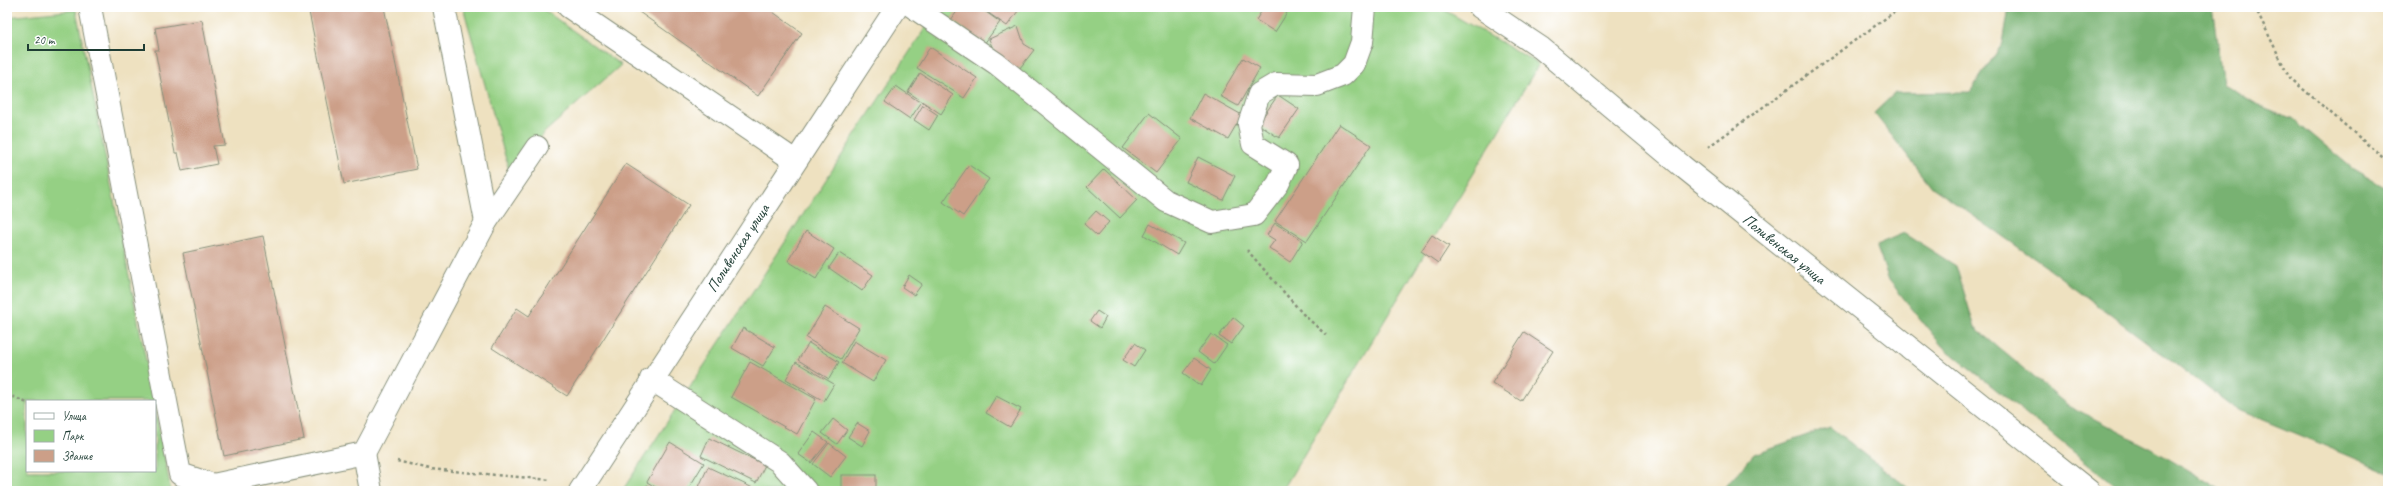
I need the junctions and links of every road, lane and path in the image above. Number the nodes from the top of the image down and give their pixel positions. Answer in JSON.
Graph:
{"nodes":[{"id":1,"x":90,"y":7,"type":"edge"},
{"id":2,"x":444,"y":7,"type":"edge"},
{"id":3,"x":569,"y":7,"type":"edge"},
{"id":4,"x":897,"y":7,"type":"edge"},
{"id":5,"x":913,"y":7,"type":"edge"},
{"id":6,"x":1365,"y":7,"type":"edge"},
{"id":7,"x":1480,"y":7,"type":"edge"},
{"id":8,"x":1901,"y":7,"type":"edge"},
{"id":9,"x":2255,"y":7,"type":"edge"},
{"id":10,"x":536,"y":147,"type":"dead end"},
{"id":11,"x":795,"y":161,"type":"junction"},
{"id":12,"x":2388,"y":162,"type":"edge"},
{"id":13,"x":1682,"y":166,"type":"junction"},
{"id":14,"x":486,"y":222,"type":"junction"},
{"id":15,"x":1212,"y":222,"type":"junction"},
{"id":16,"x":1326,"y":335,"type":"dead end"},
{"id":17,"x":651,"y":380,"type":"junction"},
{"id":18,"x":7,"y":394,"type":"edge"},
{"id":19,"x":26,"y":403,"type":"edge"},
{"id":20,"x":364,"y":453,"type":"junction"},
{"id":21,"x":557,"y":484,"type":"dead end"},
{"id":22,"x":214,"y":488,"type":"edge"},
{"id":23,"x":371,"y":491,"type":"edge"},
{"id":24,"x":580,"y":491,"type":"edge"},
{"id":25,"x":806,"y":491,"type":"edge"},
{"id":26,"x":2089,"y":491,"type":"edge"}],
"edges":[{"from":1,"to":22,"type":"street"},
{"from":2,"to":14,"type":"street"},
{"from":3,"to":11,"type":"street"},
{"from":4,"to":11,"type":"street","name":"Поливенская улица"},
{"from":5,"to":15,"type":"street"},
{"from":6,"to":15,"type":"street"},
{"from":7,"to":13,"type":"street","name":"Поливенская улица"},
{"from":8,"to":13,"type":"path"},
{"from":9,"to":12,"type":"path"},
{"from":10,"to":14,"type":"street"},
{"from":11,"to":17,"type":"street","name":"Поливенская улица"},
{"from":13,"to":26,"type":"street","name":"Поливенская улица"},
{"from":14,"to":20,"type":"street"},
{"from":15,"to":16,"type":"path"},
{"from":17,"to":24,"type":"street","name":"Поливенская улица"},
{"from":17,"to":25,"type":"street"},
{"from":18,"to":19,"type":"path"},
{"from":20,"to":21,"type":"path"},
{"from":20,"to":22,"type":"street"},
{"from":20,"to":23,"type":"street"}]}
